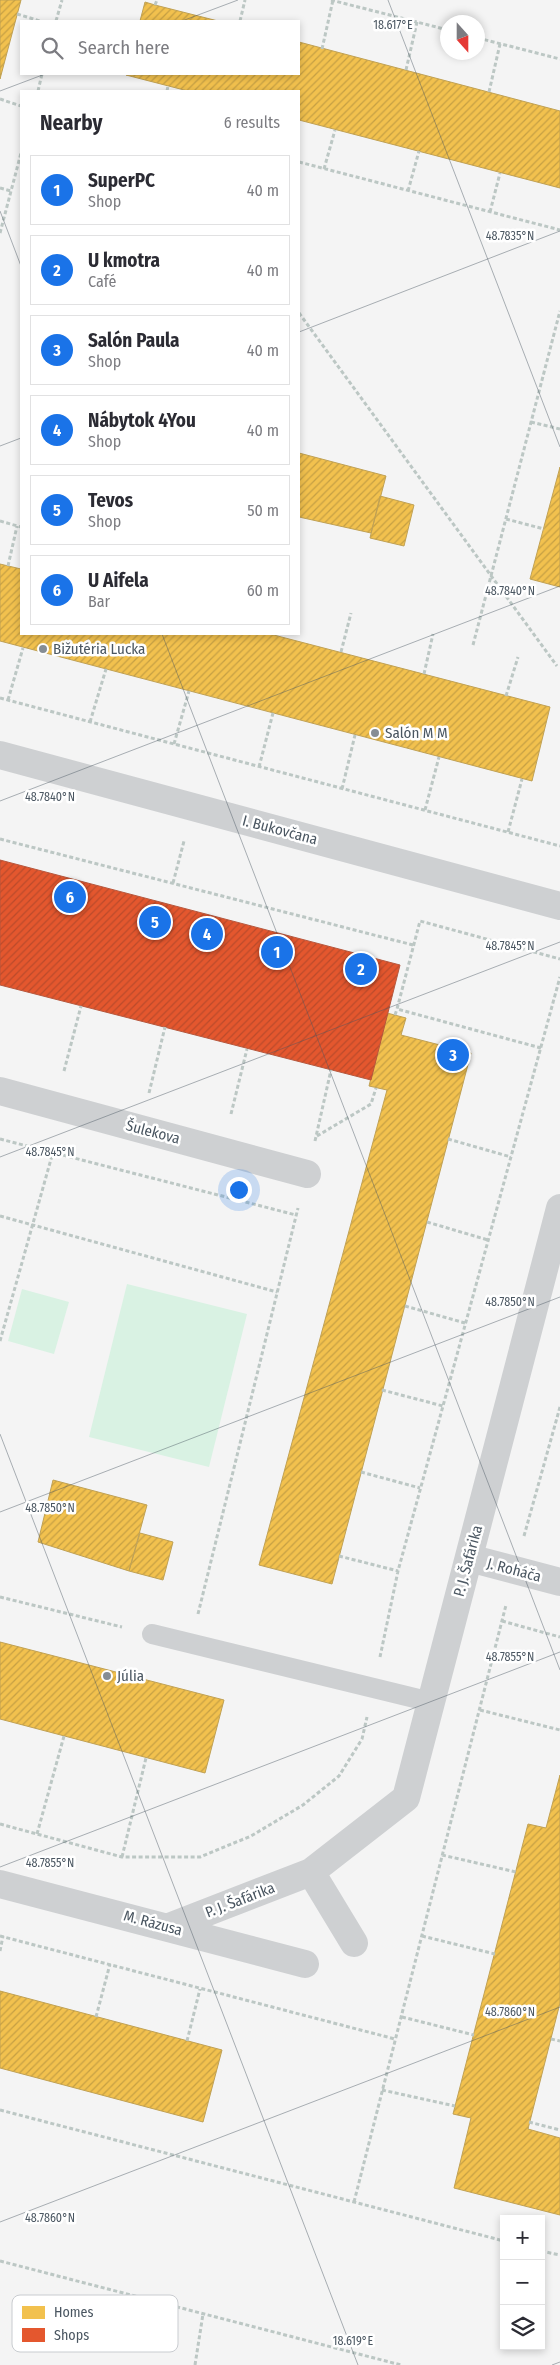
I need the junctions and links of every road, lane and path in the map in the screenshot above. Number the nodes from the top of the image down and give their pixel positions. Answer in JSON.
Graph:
{"nodes":[{"id":1,"x":62,"y":0,"type":"edge"},
{"id":2,"x":156,"y":0,"type":"edge"},
{"id":3,"x":245,"y":0,"type":"edge"},
{"id":4,"x":332,"y":0,"type":"edge"},
{"id":5,"x":155,"y":5,"type":"dead end"},
{"id":6,"x":17,"y":14,"type":"dead end"},
{"id":7,"x":37,"y":20,"type":"edge"},
{"id":8,"x":56,"y":20,"type":"edge"},
{"id":9,"x":240,"y":20,"type":"edge"},
{"id":10,"x":417,"y":22,"type":"junction"},
{"id":11,"x":440,"y":28,"type":"edge"},
{"id":12,"x":485,"y":40,"type":"edge"},
{"id":13,"x":500,"y":44,"type":"junction"},
{"id":14,"x":322,"y":49,"type":"dead end"},
{"id":15,"x":560,"y":59,"type":"edge"},
{"id":16,"x":406,"y":70,"type":"dead end"},
{"id":17,"x":42,"y":75,"type":"edge"},
{"id":18,"x":168,"y":86,"type":"dead end"},
{"id":19,"x":38,"y":90,"type":"edge"},
{"id":20,"x":167,"y":90,"type":"edge"},
{"id":21,"x":489,"y":92,"type":"dead end"},
{"id":22,"x":0,"y":99,"type":"edge"},
{"id":23,"x":20,"y":106,"type":"edge"},
{"id":24,"x":335,"y":130,"type":"dead end"},
{"id":25,"x":419,"y":151,"type":"dead end"},
{"id":26,"x":20,"y":157,"type":"edge"},
{"id":27,"x":300,"y":162,"type":"edge"},
{"id":28,"x":324,"y":169,"type":"junction"},
{"id":29,"x":500,"y":173,"type":"dead end"},
{"id":30,"x":0,"y":188,"type":"edge"},
{"id":31,"x":11,"y":191,"type":"junction"},
{"id":32,"x":408,"y":191,"type":"junction"},
{"id":33,"x":490,"y":212,"type":"junction"},
{"id":34,"x":560,"y":230,"type":"edge"},
{"id":35,"x":0,"y":233,"type":"edge"},
{"id":36,"x":560,"y":311,"type":"edge"},
{"id":37,"x":300,"y":314,"type":"edge"},
{"id":38,"x":558,"y":326,"type":"edge"},
{"id":39,"x":531,"y":422,"type":"junction"},
{"id":40,"x":560,"y":429,"type":"edge"},
{"id":41,"x":506,"y":519,"type":"junction"},
{"id":42,"x":0,"y":521,"type":"edge"},
{"id":43,"x":19,"y":526,"type":"edge"},
{"id":44,"x":544,"y":529,"type":"dead end"},
{"id":45,"x":8,"y":566,"type":"dead end"},
{"id":46,"x":490,"y":576,"type":"junction"},
{"id":47,"x":352,"y":613,"type":"dead end"},
{"id":48,"x":433,"y":634,"type":"dead end"},
{"id":49,"x":473,"y":645,"type":"dead end"},
{"id":50,"x":24,"y":648,"type":"dead end"},
{"id":51,"x":341,"y":652,"type":"dead end"},
{"id":52,"x":518,"y":657,"type":"dead end"},
{"id":53,"x":557,"y":666,"type":"dead end"},
{"id":54,"x":106,"y":669,"type":"dead end"},
{"id":55,"x":424,"y":674,"type":"dead end"},
{"id":56,"x":189,"y":691,"type":"dead end"},
{"id":57,"x":506,"y":696,"type":"dead end"},
{"id":58,"x":0,"y":698,"type":"edge"},
{"id":59,"x":8,"y":700,"type":"junction"},
{"id":60,"x":273,"y":713,"type":"dead end"},
{"id":61,"x":90,"y":722,"type":"junction"},
{"id":62,"x":355,"y":735,"type":"dead end"},
{"id":63,"x":174,"y":744,"type":"junction"},
{"id":64,"x":0,"y":755,"type":"edge"},
{"id":65,"x":439,"y":756,"type":"dead end"},
{"id":66,"x":259,"y":767,"type":"junction"},
{"id":67,"x":522,"y":779,"type":"dead end"},
{"id":68,"x":342,"y":789,"type":"junction"},
{"id":69,"x":425,"y":810,"type":"junction"},
{"id":70,"x":508,"y":832,"type":"junction"},
{"id":71,"x":0,"y":839,"type":"edge"},
{"id":72,"x":560,"y":846,"type":"edge"},
{"id":73,"x":180,"y":858,"type":"dead end"},
{"id":74,"x":173,"y":884,"type":"junction"},
{"id":75,"x":560,"y":906,"type":"edge"},
{"id":76,"x":413,"y":945,"type":"junction"},
{"id":77,"x":560,"y":959,"type":"edge"},
{"id":78,"x":560,"y":977,"type":"edge"},
{"id":79,"x":81,"y":1006,"type":"dead end"},
{"id":80,"x":396,"y":1009,"type":"junction"},
{"id":81,"x":395,"y":1015,"type":"dead end"},
{"id":82,"x":165,"y":1027,"type":"dead end"},
{"id":83,"x":541,"y":1048,"type":"junction"},
{"id":84,"x":247,"y":1049,"type":"dead end"},
{"id":85,"x":331,"y":1070,"type":"dead end"},
{"id":86,"x":64,"y":1071,"type":"dead end"},
{"id":87,"x":376,"y":1088,"type":"dead end"},
{"id":88,"x":0,"y":1091,"type":"edge"},
{"id":89,"x":149,"y":1093,"type":"dead end"},
{"id":90,"x":231,"y":1114,"type":"dead end"},
{"id":91,"x":316,"y":1136,"type":"junction"},
{"id":92,"x":0,"y":1139,"type":"edge"},
{"id":93,"x":448,"y":1139,"type":"dead end"},
{"id":94,"x":53,"y":1152,"type":"junction"},
{"id":95,"x":511,"y":1157,"type":"junction"},
{"id":96,"x":307,"y":1174,"type":"junction"},
{"id":97,"x":560,"y":1208,"type":"edge"},
{"id":98,"x":296,"y":1215,"type":"junction"},
{"id":99,"x":0,"y":1216,"type":"edge"},
{"id":100,"x":427,"y":1222,"type":"dead end"},
{"id":101,"x":33,"y":1225,"type":"junction"},
{"id":102,"x":488,"y":1240,"type":"junction"},
{"id":103,"x":553,"y":1260,"type":"edge"},
{"id":104,"x":278,"y":1292,"type":"junction"},
{"id":105,"x":405,"y":1306,"type":"dead end"},
{"id":106,"x":465,"y":1323,"type":"junction"},
{"id":107,"x":0,"y":1342,"type":"edge"},
{"id":108,"x":382,"y":1390,"type":"dead end"},
{"id":109,"x":443,"y":1406,"type":"junction"},
{"id":110,"x":560,"y":1407,"type":"edge"},
{"id":111,"x":361,"y":1472,"type":"dead end"},
{"id":112,"x":420,"y":1488,"type":"junction"},
{"id":113,"x":339,"y":1556,"type":"dead end"},
{"id":114,"x":468,"y":1558,"type":"junction"},
{"id":115,"x":398,"y":1570,"type":"junction"},
{"id":116,"x":515,"y":1570,"type":"junction"},
{"id":117,"x":560,"y":1582,"type":"edge"},
{"id":118,"x":0,"y":1597,"type":"edge"},
{"id":119,"x":502,"y":1622,"type":"junction"},
{"id":120,"x":152,"y":1634,"type":"joint"},
{"id":121,"x":560,"y":1637,"type":"edge"},
{"id":122,"x":190,"y":1644,"type":"junction"},
{"id":123,"x":373,"y":1689,"type":"junction"},
{"id":124,"x":431,"y":1702,"type":"junction"},
{"id":125,"x":480,"y":1710,"type":"junction"},
{"id":126,"x":560,"y":1730,"type":"edge"},
{"id":127,"x":64,"y":1736,"type":"dead end"},
{"id":128,"x":146,"y":1758,"type":"dead end"},
{"id":129,"x":0,"y":1824,"type":"edge"},
{"id":130,"x":37,"y":1834,"type":"junction"},
{"id":131,"x":442,"y":1855,"type":"junction"},
{"id":132,"x":122,"y":1857,"type":"junction"},
{"id":133,"x":311,"y":1872,"type":"junction"},
{"id":134,"x":516,"y":1872,"type":"dead end"},
{"id":135,"x":0,"y":1884,"type":"edge"},
{"id":136,"x":169,"y":1927,"type":"junction"},
{"id":137,"x":2,"y":1936,"type":"edge"},
{"id":138,"x":422,"y":1936,"type":"junction"},
{"id":139,"x":354,"y":1943,"type":"dead end"},
{"id":140,"x":0,"y":1951,"type":"edge"},
{"id":141,"x":495,"y":1954,"type":"dead end"},
{"id":142,"x":110,"y":1964,"type":"junction"},
{"id":143,"x":305,"y":1964,"type":"dead end"},
{"id":144,"x":200,"y":1989,"type":"junction"},
{"id":145,"x":402,"y":2016,"type":"junction"},
{"id":146,"x":96,"y":2017,"type":"dead end"},
{"id":147,"x":474,"y":2035,"type":"dead end"},
{"id":148,"x":550,"y":2039,"type":"dead end"},
{"id":149,"x":395,"y":2040,"type":"junction"},
{"id":150,"x":187,"y":2041,"type":"dead end"},
{"id":151,"x":560,"y":2041,"type":"edge"},
{"id":152,"x":382,"y":2090,"type":"junction"},
{"id":153,"x":455,"y":2106,"type":"dead end"},
{"id":154,"x":0,"y":2110,"type":"edge"},
{"id":155,"x":529,"y":2122,"type":"dead end"},
{"id":156,"x":560,"y":2130,"type":"edge"},
{"id":157,"x":354,"y":2202,"type":"junction"},
{"id":158,"x":500,"y":2240,"type":"edge"},
{"id":159,"x":545,"y":2252,"type":"edge"},
{"id":160,"x":560,"y":2256,"type":"edge"},
{"id":161,"x":0,"y":2261,"type":"edge"},
{"id":162,"x":130,"y":2295,"type":"edge"},
{"id":163,"x":178,"y":2307,"type":"edge"},
{"id":164,"x":203,"y":2314,"type":"junction"},
{"id":165,"x":195,"y":2365,"type":"edge"},
{"id":166,"x":401,"y":2365,"type":"edge"}],
"edges":[{"from":1,"to":8,"type":"path"},
{"from":2,"to":5,"type":"path"},
{"from":3,"to":9,"type":"path"},
{"from":4,"to":10,"type":"path"},
{"from":4,"to":14,"type":"path"},
{"from":6,"to":7,"type":"path"},
{"from":10,"to":11,"type":"path"},
{"from":10,"to":16,"type":"path"},
{"from":12,"to":13,"type":"path"},
{"from":13,"to":15,"type":"path"},
{"from":13,"to":21,"type":"path"},
{"from":17,"to":19,"type":"path"},
{"from":18,"to":20,"type":"path"},
{"from":22,"to":23,"type":"path"},
{"from":24,"to":28,"type":"path"},
{"from":25,"to":32,"type":"path"},
{"from":26,"to":31,"type":"path"},
{"from":27,"to":28,"type":"path"},
{"from":28,"to":32,"type":"path"},
{"from":29,"to":33,"type":"path"},
{"from":30,"to":31,"type":"path"},
{"from":31,"to":35,"type":"path"},
{"from":32,"to":33,"type":"path"},
{"from":33,"to":34,"type":"path"},
{"from":36,"to":38,"type":"path"},
{"from":37,"to":46,"type":"path"},
{"from":38,"to":39,"type":"path"},
{"from":39,"to":40,"type":"path"},
{"from":39,"to":41,"type":"path"},
{"from":41,"to":44,"type":"path"},
{"from":41,"to":46,"type":"path"},
{"from":42,"to":43,"type":"path"},
{"from":43,"to":45,"type":"path"},
{"from":46,"to":49,"type":"path"},
{"from":46,"to":53,"type":"path"},
{"from":47,"to":51,"type":"path"},
{"from":48,"to":55,"type":"path"},
{"from":50,"to":59,"type":"path"},
{"from":52,"to":57,"type":"path"},
{"from":54,"to":61,"type":"path"},
{"from":56,"to":63,"type":"path"},
{"from":58,"to":59,"type":"path"},
{"from":59,"to":61,"type":"path"},
{"from":60,"to":66,"type":"path"},
{"from":61,"to":63,"type":"path"},
{"from":62,"to":68,"type":"path"},
{"from":63,"to":66,"type":"path"},
{"from":64,"to":75,"type":"street","name":"I. Bukovčana"},
{"from":65,"to":69,"type":"path"},
{"from":66,"to":68,"type":"path"},
{"from":67,"to":70,"type":"path"},
{"from":68,"to":69,"type":"path"},
{"from":69,"to":70,"type":"path"},
{"from":70,"to":72,"type":"path"},
{"from":71,"to":74,"type":"path"},
{"from":73,"to":74,"type":"path"},
{"from":74,"to":76,"type":"path"},
{"from":76,"to":77,"type":"path"},
{"from":76,"to":80,"type":"path"},
{"from":78,"to":83,"type":"path"},
{"from":79,"to":86,"type":"path"},
{"from":80,"to":81,"type":"path"},
{"from":80,"to":83,"type":"path"},
{"from":82,"to":89,"type":"path"},
{"from":83,"to":95,"type":"path"},
{"from":84,"to":90,"type":"path"},
{"from":85,"to":91,"type":"path"},
{"from":87,"to":91,"type":"path"},
{"from":88,"to":96,"type":"street","name":"Šulekova"},
{"from":91,"to":96,"type":"path"},
{"from":92,"to":94,"type":"path"},
{"from":93,"to":95,"type":"path"},
{"from":94,"to":98,"type":"path"},
{"from":94,"to":101,"type":"path"},
{"from":95,"to":102,"type":"path"},
{"from":96,"to":98,"type":"path"},
{"from":97,"to":103,"type":"street","name":"P. J. Šafárika"},
{"from":98,"to":104,"type":"path"},
{"from":99,"to":101,"type":"path"},
{"from":100,"to":102,"type":"path"},
{"from":101,"to":104,"type":"path"},
{"from":101,"to":107,"type":"path"},
{"from":102,"to":106,"type":"path"},
{"from":103,"to":114,"type":"street","name":"P. J. Šafárika"},
{"from":104,"to":122,"type":"path"},
{"from":105,"to":106,"type":"path"},
{"from":106,"to":109,"type":"path"},
{"from":108,"to":109,"type":"path"},
{"from":109,"to":112,"type":"path"},
{"from":110,"to":116,"type":"path"},
{"from":111,"to":112,"type":"path"},
{"from":112,"to":115,"type":"path"},
{"from":113,"to":115,"type":"path"},
{"from":114,"to":116,"type":"street","name":"J. Roháča"},
{"from":114,"to":124,"type":"street","name":"P. J. Šafárika"},
{"from":115,"to":123,"type":"path"},
{"from":116,"to":117,"type":"street","name":"J. Roháča"},
{"from":116,"to":119,"type":"path"},
{"from":118,"to":120,"type":"path"},
{"from":119,"to":121,"type":"path"},
{"from":119,"to":125,"type":"path"},
{"from":120,"to":122,"type":"lane"},
{"from":122,"to":123,"type":"lane"},
{"from":123,"to":124,"type":"lane"},
{"from":123,"to":132,"type":"path"},
{"from":124,"to":133,"type":"street","name":"P. J. Šafárika"},
{"from":125,"to":126,"type":"path"},
{"from":125,"to":131,"type":"path"},
{"from":127,"to":130,"type":"path"},
{"from":128,"to":132,"type":"path"},
{"from":129,"to":130,"type":"path"},
{"from":130,"to":132,"type":"path"},
{"from":131,"to":134,"type":"path"},
{"from":131,"to":138,"type":"path"},
{"from":133,"to":136,"type":"street","name":"P. J. Šafárika"},
{"from":133,"to":139,"type":"street"},
{"from":135,"to":136,"type":"street","name":"M. Rázusa"},
{"from":136,"to":143,"type":"street","name":"M. Rázusa"},
{"from":137,"to":140,"type":"path"},
{"from":137,"to":142,"type":"path"},
{"from":138,"to":141,"type":"path"},
{"from":138,"to":145,"type":"path"},
{"from":142,"to":144,"type":"path"},
{"from":142,"to":146,"type":"path"},
{"from":144,"to":149,"type":"path"},
{"from":144,"to":150,"type":"path"},
{"from":145,"to":147,"type":"path"},
{"from":145,"to":149,"type":"path"},
{"from":148,"to":151,"type":"path"},
{"from":149,"to":152,"type":"path"},
{"from":152,"to":153,"type":"path"},
{"from":152,"to":157,"type":"path"},
{"from":154,"to":157,"type":"path"},
{"from":155,"to":156,"type":"path"},
{"from":157,"to":158,"type":"path"},
{"from":159,"to":160,"type":"path"},
{"from":161,"to":162,"type":"path"},
{"from":163,"to":164,"type":"path"},
{"from":164,"to":165,"type":"path"},
{"from":164,"to":166,"type":"path"}]}
